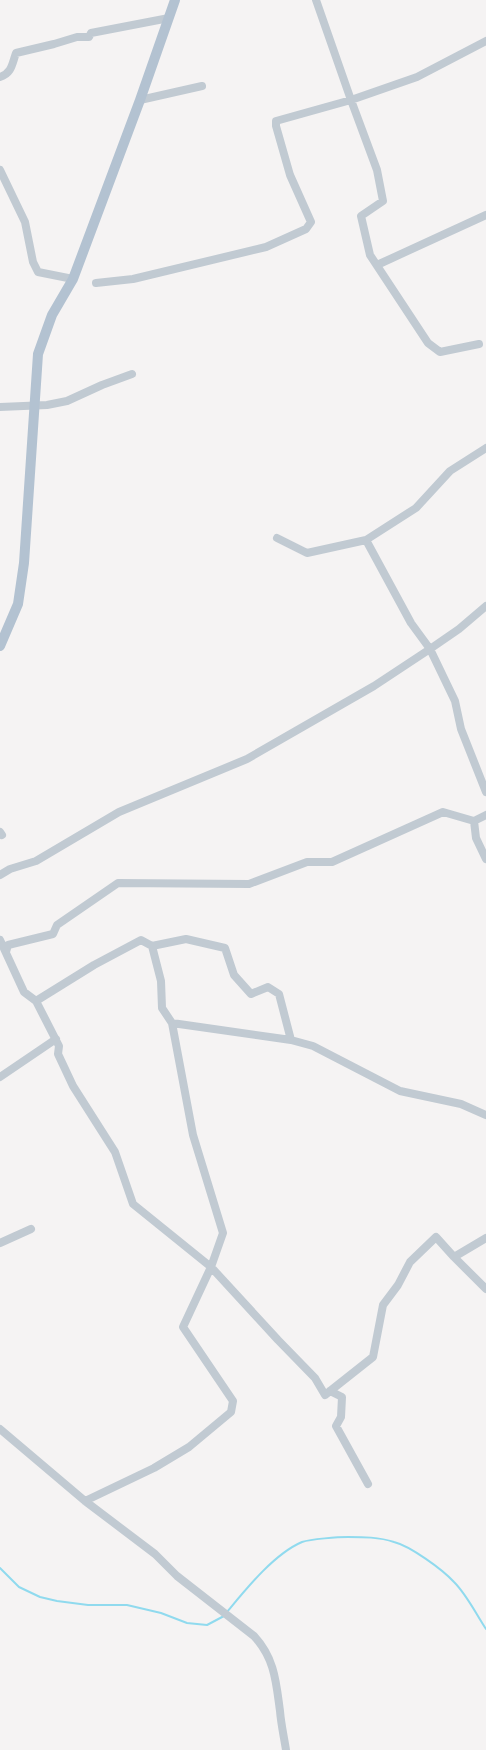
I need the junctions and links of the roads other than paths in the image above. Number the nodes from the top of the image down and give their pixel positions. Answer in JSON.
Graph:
{"nodes":[{"id":1,"x":175,"y":0,"type":"edge"},
{"id":2,"x":316,"y":0,"type":"edge"},
{"id":3,"x":170,"y":18,"type":"junction"},
{"id":4,"x":486,"y":41,"type":"edge"},
{"id":5,"x":0,"y":77,"type":"edge"},
{"id":6,"x":202,"y":86,"type":"dead end"},
{"id":7,"x":140,"y":100,"type":"junction"},
{"id":8,"x":350,"y":100,"type":"junction"},
{"id":9,"x":0,"y":170,"type":"edge"},
{"id":10,"x":486,"y":215,"type":"edge"},
{"id":11,"x":377,"y":265,"type":"junction"},
{"id":12,"x":73,"y":279,"type":"junction"},
{"id":13,"x":96,"y":283,"type":"dead end"},
{"id":14,"x":478,"y":344,"type":"dead end"},
{"id":15,"x":132,"y":374,"type":"dead end"},
{"id":16,"x":35,"y":406,"type":"junction"},
{"id":17,"x":0,"y":407,"type":"edge"},
{"id":18,"x":486,"y":448,"type":"edge"},
{"id":19,"x":277,"y":538,"type":"dead end"},
{"id":20,"x":366,"y":540,"type":"junction"},
{"id":21,"x":486,"y":606,"type":"edge"},
{"id":22,"x":0,"y":646,"type":"edge"},
{"id":23,"x":430,"y":649,"type":"junction"},
{"id":24,"x":486,"y":792,"type":"edge"},
{"id":25,"x":486,"y":815,"type":"edge"},
{"id":26,"x":474,"y":821,"type":"junction"},
{"id":27,"x":486,"y":859,"type":"edge"},
{"id":28,"x":0,"y":875,"type":"edge"},
{"id":29,"x":0,"y":940,"type":"edge"},
{"id":30,"x":152,"y":946,"type":"junction"},
{"id":31,"x":6,"y":952,"type":"junction"},
{"id":32,"x":36,"y":1001,"type":"junction"},
{"id":33,"x":172,"y":1024,"type":"junction"},
{"id":34,"x":56,"y":1039,"type":"junction"},
{"id":35,"x":291,"y":1040,"type":"junction"},
{"id":36,"x":0,"y":1078,"type":"edge"},
{"id":37,"x":486,"y":1115,"type":"edge"},
{"id":38,"x":31,"y":1229,"type":"dead end"},
{"id":39,"x":486,"y":1238,"type":"edge"},
{"id":40,"x":0,"y":1243,"type":"edge"},
{"id":41,"x":454,"y":1257,"type":"junction"},
{"id":42,"x":211,"y":1267,"type":"junction"},
{"id":43,"x":486,"y":1290,"type":"edge"},
{"id":44,"x":330,"y":1391,"type":"junction"},
{"id":45,"x":0,"y":1429,"type":"edge"},
{"id":46,"x":368,"y":1484,"type":"dead end"},
{"id":47,"x":86,"y":1500,"type":"junction"},
{"id":48,"x":286,"y":1750,"type":"edge"}],
"edges":[{"from":1,"to":3,"type":"main road"},
{"from":2,"to":8,"type":"street"},
{"from":3,"to":5,"type":"street"},
{"from":3,"to":7,"type":"main road"},
{"from":4,"to":8,"type":"street"},
{"from":6,"to":7,"type":"street"},
{"from":7,"to":12,"type":"main road"},
{"from":8,"to":11,"type":"street"},
{"from":8,"to":13,"type":"street"},
{"from":9,"to":12,"type":"street"},
{"from":10,"to":11,"type":"street"},
{"from":11,"to":14,"type":"street"},
{"from":12,"to":16,"type":"main road"},
{"from":15,"to":16,"type":"street"},
{"from":16,"to":17,"type":"street"},
{"from":16,"to":22,"type":"main road"},
{"from":18,"to":20,"type":"street"},
{"from":19,"to":20,"type":"street"},
{"from":20,"to":23,"type":"street"},
{"from":21,"to":23,"type":"street"},
{"from":23,"to":24,"type":"street"},
{"from":23,"to":28,"type":"street"},
{"from":25,"to":26,"type":"street"},
{"from":26,"to":27,"type":"street"},
{"from":26,"to":31,"type":"street"},
{"from":29,"to":31,"type":"street"},
{"from":30,"to":32,"type":"street"},
{"from":30,"to":33,"type":"street"},
{"from":30,"to":35,"type":"street"},
{"from":31,"to":32,"type":"street"},
{"from":32,"to":34,"type":"street"},
{"from":33,"to":35,"type":"street"},
{"from":33,"to":42,"type":"street"},
{"from":34,"to":36,"type":"street"},
{"from":34,"to":42,"type":"street"},
{"from":35,"to":37,"type":"street"},
{"from":38,"to":40,"type":"street"},
{"from":39,"to":41,"type":"street"},
{"from":41,"to":43,"type":"street"},
{"from":41,"to":44,"type":"street"},
{"from":42,"to":44,"type":"street"},
{"from":42,"to":47,"type":"street"},
{"from":44,"to":46,"type":"street"},
{"from":45,"to":47,"type":"street"},
{"from":47,"to":48,"type":"street"}]}
